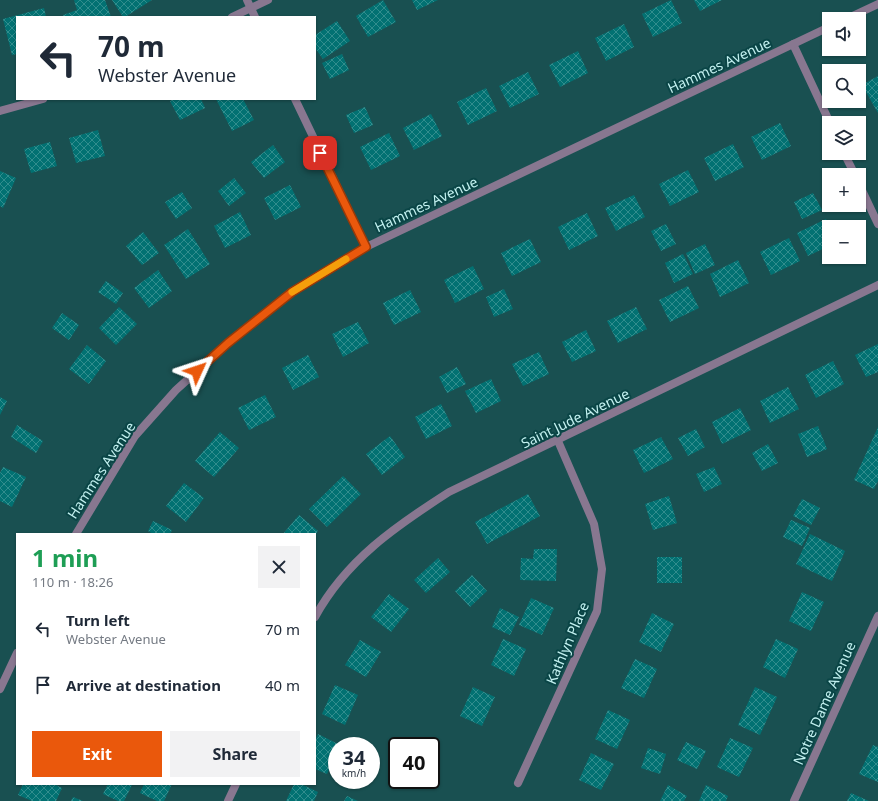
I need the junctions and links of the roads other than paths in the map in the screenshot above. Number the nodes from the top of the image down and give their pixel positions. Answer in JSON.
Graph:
{"nodes":[{"id":1,"x":247,"y":0,"type":"edge"},
{"id":2,"x":268,"y":0,"type":"edge"},
{"id":3,"x":878,"y":4,"type":"edge"},
{"id":4,"x":251,"y":8,"type":"junction"},
{"id":5,"x":861,"y":12,"type":"edge"},
{"id":6,"x":234,"y":16,"type":"edge"},
{"id":7,"x":255,"y":16,"type":"edge"},
{"id":8,"x":822,"y":30,"type":"edge"},
{"id":9,"x":793,"y":44,"type":"junction"},
{"id":10,"x":39,"y":100,"type":"edge"},
{"id":11,"x":295,"y":100,"type":"edge"},
{"id":12,"x":0,"y":111,"type":"edge"},
{"id":13,"x":827,"y":116,"type":"edge"},
{"id":14,"x":866,"y":199,"type":"edge"},
{"id":15,"x":878,"y":224,"type":"edge"},
{"id":16,"x":366,"y":247,"type":"junction"},
{"id":17,"x":878,"y":285,"type":"edge"},
{"id":18,"x":558,"y":441,"type":"junction"},
{"id":19,"x":77,"y":533,"type":"edge"},
{"id":20,"x":316,"y":614,"type":"edge"},
{"id":21,"x":878,"y":616,"type":"edge"},
{"id":22,"x":16,"y":655,"type":"edge"},
{"id":23,"x":0,"y":689,"type":"edge"},
{"id":24,"x":518,"y":783,"type":"dead end"},
{"id":25,"x":236,"y":785,"type":"edge"},
{"id":26,"x":228,"y":801,"type":"edge"},
{"id":27,"x":794,"y":801,"type":"edge"}],
"edges":[{"from":1,"to":4,"type":"street"},
{"from":2,"to":4,"type":"street"},
{"from":3,"to":5,"type":"street"},
{"from":4,"to":6,"type":"street"},
{"from":4,"to":7,"type":"street"},
{"from":8,"to":9,"type":"street","name":"Hammes Avenue"},
{"from":9,"to":13,"type":"street"},
{"from":9,"to":16,"type":"street","name":"Hammes Avenue"},
{"from":10,"to":12,"type":"street"},
{"from":11,"to":16,"type":"street"},
{"from":14,"to":15,"type":"street"},
{"from":16,"to":19,"type":"street","name":"Hammes Avenue"},
{"from":17,"to":18,"type":"street","name":"Saint Jude Avenue"},
{"from":18,"to":20,"type":"street","name":"Saint Jude Avenue"},
{"from":18,"to":24,"type":"street","name":"Kathlyn Place"},
{"from":21,"to":27,"type":"street","name":"Notre Dame Avenue"},
{"from":22,"to":23,"type":"street"},
{"from":25,"to":26,"type":"street"}]}
